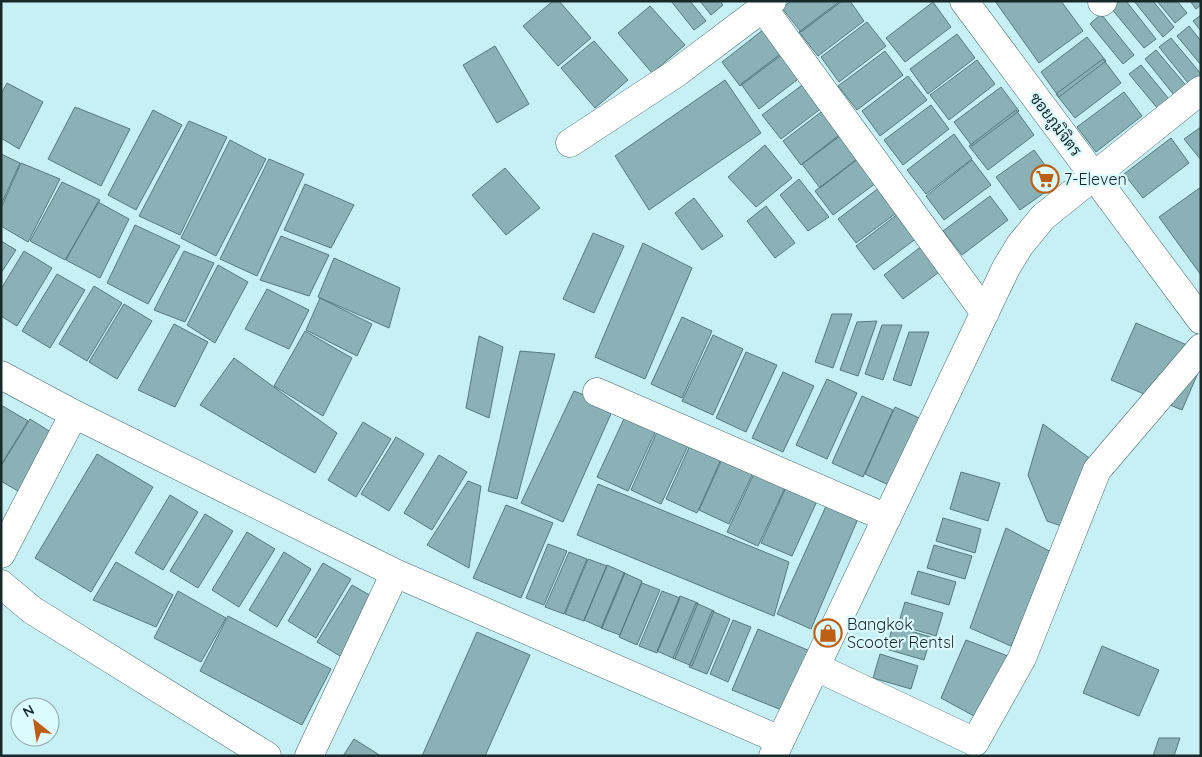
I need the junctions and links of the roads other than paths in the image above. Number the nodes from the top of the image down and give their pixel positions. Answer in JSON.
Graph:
{"nodes":[{"id":1,"x":964,"y":1,"type":"edge"},
{"id":2,"x":767,"y":4,"type":"edge"},
{"id":3,"x":1201,"y":90,"type":"edge"},
{"id":4,"x":570,"y":143,"type":"dead end"},
{"id":5,"x":1094,"y":175,"type":"junction"},
{"id":6,"x":985,"y":313,"type":"junction"},
{"id":7,"x":1201,"y":320,"type":"edge"},
{"id":8,"x":1201,"y":348,"type":"edge"},
{"id":9,"x":1,"y":375,"type":"edge"},
{"id":10,"x":597,"y":392,"type":"dead end"},
{"id":11,"x":74,"y":414,"type":"junction"},
{"id":12,"x":888,"y":518,"type":"junction"},
{"id":13,"x":1,"y":554,"type":"edge"},
{"id":14,"x":395,"y":574,"type":"junction"},
{"id":15,"x":1,"y":584,"type":"edge"},
{"id":16,"x":816,"y":667,"type":"junction"},
{"id":17,"x":776,"y":748,"type":"edge"},
{"id":18,"x":267,"y":756,"type":"edge"},
{"id":19,"x":309,"y":756,"type":"edge"}],
"edges":[{"from":1,"to":5,"type":"street","name":"ซอยภูมิจิตร"},
{"from":2,"to":4,"type":"street"},
{"from":2,"to":6,"type":"street"},
{"from":3,"to":5,"type":"street"},
{"from":5,"to":6,"type":"street"},
{"from":5,"to":7,"type":"street","name":"ซอยภูมิจิตร"},
{"from":6,"to":12,"type":"street"},
{"from":8,"to":16,"type":"street"},
{"from":9,"to":11,"type":"street"},
{"from":10,"to":12,"type":"street"},
{"from":11,"to":13,"type":"street"},
{"from":11,"to":14,"type":"street"},
{"from":12,"to":16,"type":"street"},
{"from":14,"to":17,"type":"street"},
{"from":14,"to":19,"type":"street"},
{"from":15,"to":18,"type":"street"},
{"from":16,"to":17,"type":"street"}]}
